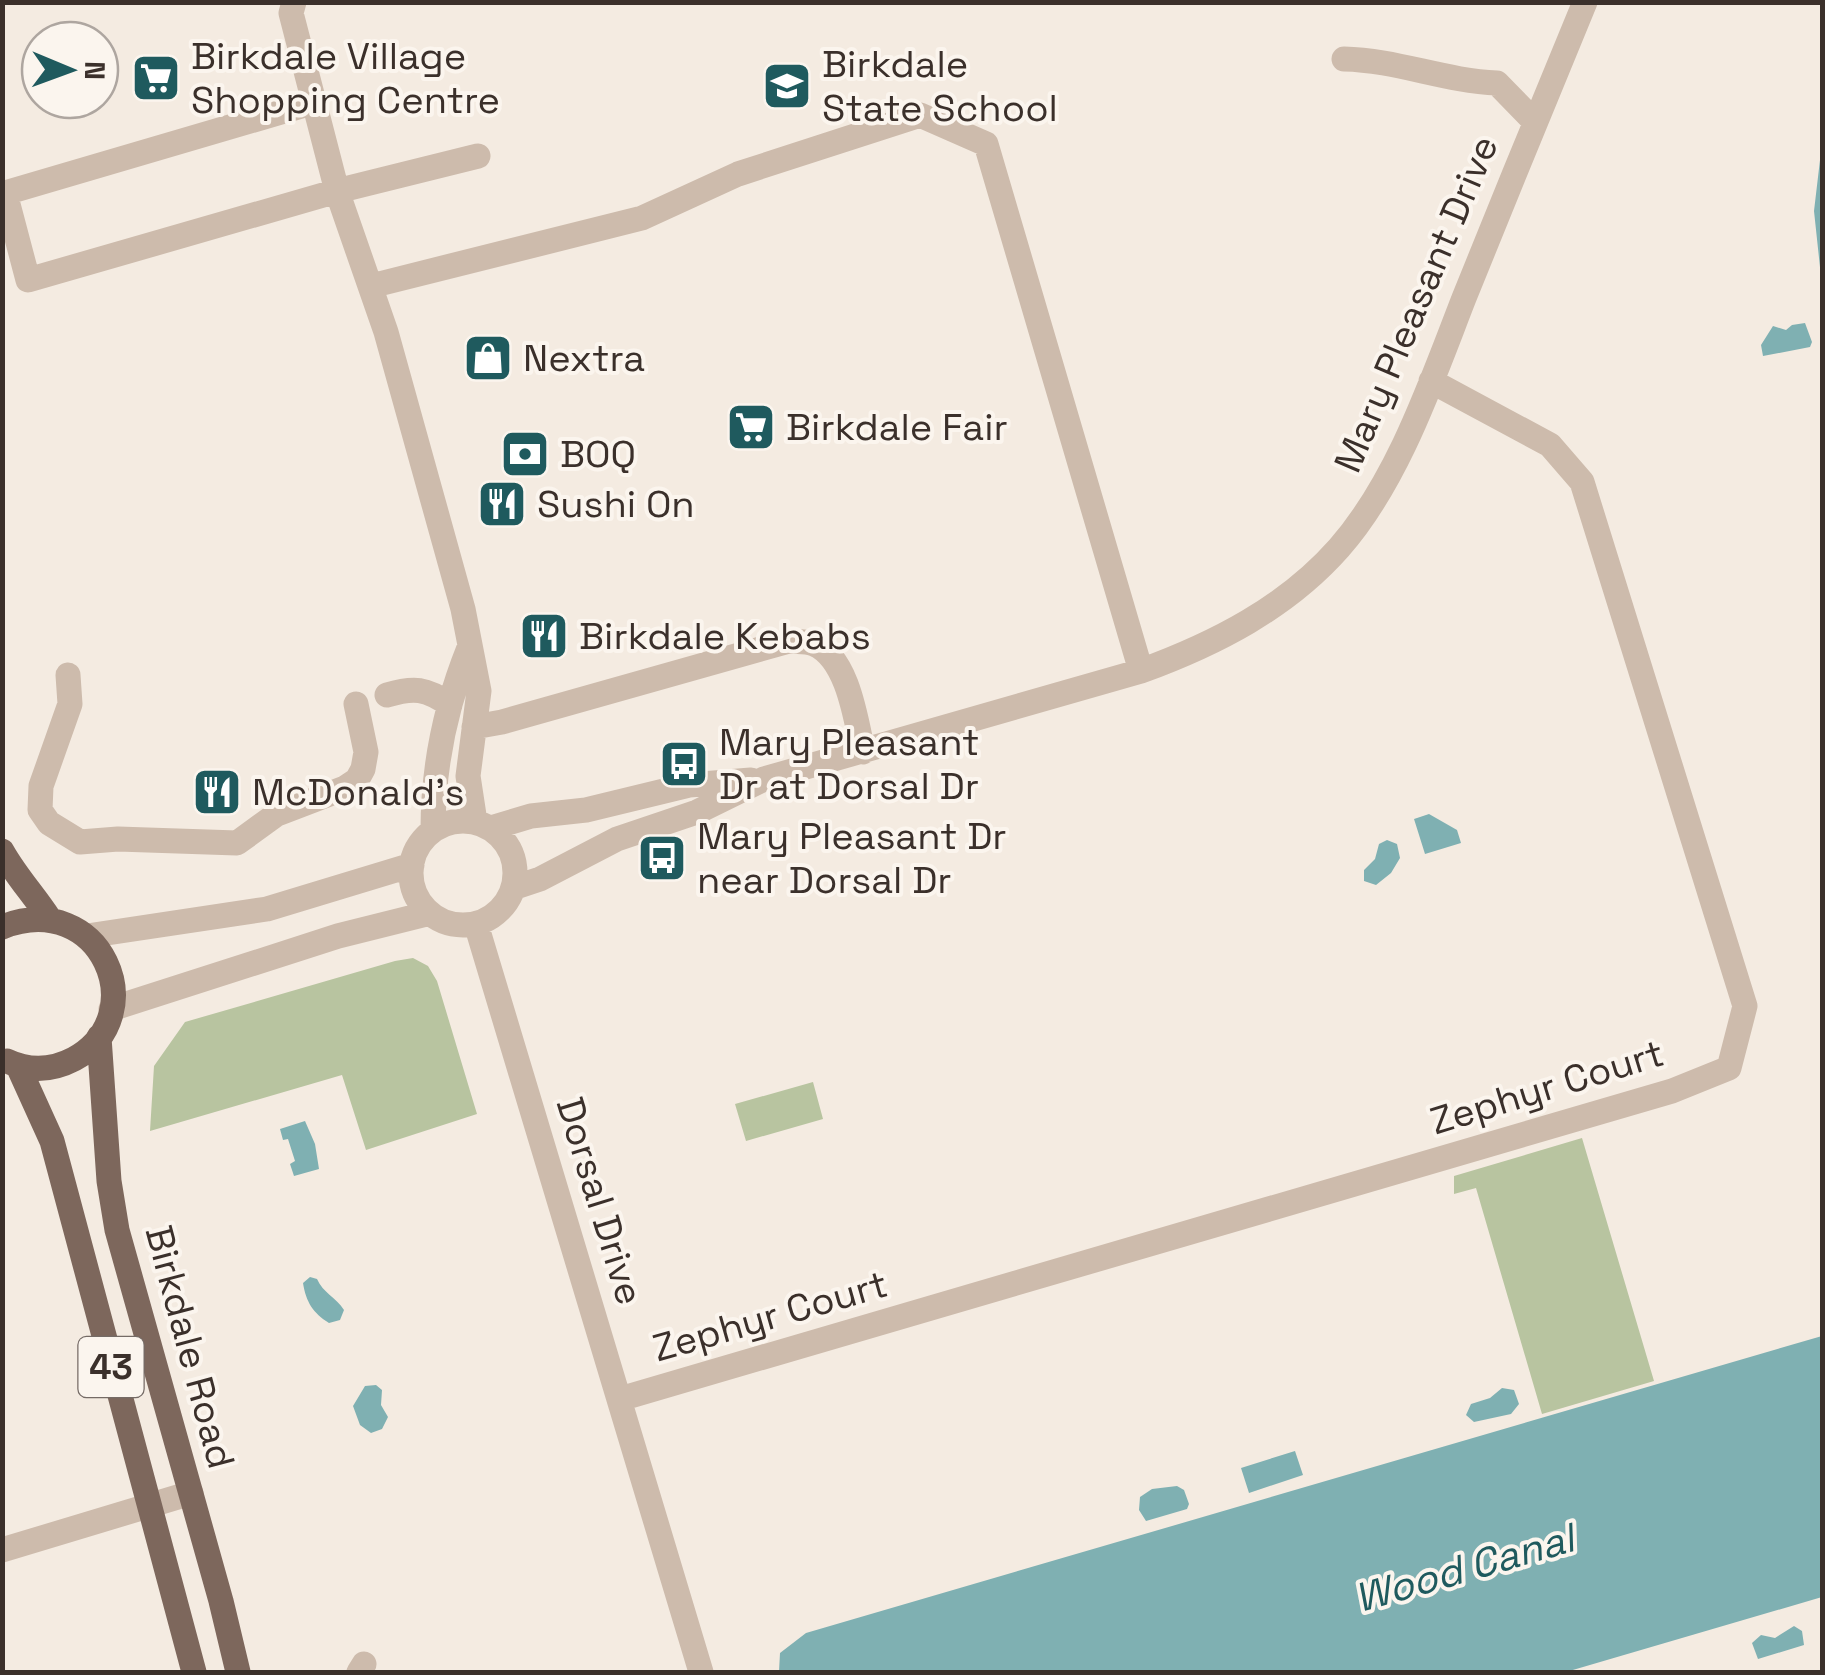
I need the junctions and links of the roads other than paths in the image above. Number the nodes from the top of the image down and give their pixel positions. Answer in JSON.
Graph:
{"nodes":[{"id":1,"x":294,"y":2,"type":"edge"},
{"id":2,"x":1584,"y":2,"type":"edge"},
{"id":3,"x":1344,"y":59,"type":"dead end"},
{"id":4,"x":316,"y":102,"type":"junction"},
{"id":5,"x":1535,"y":122,"type":"junction"},
{"id":6,"x":478,"y":156,"type":"dead end"},
{"id":7,"x":337,"y":192,"type":"junction"},
{"id":8,"x":371,"y":286,"type":"junction"},
{"id":9,"x":1431,"y":381,"type":"junction"},
{"id":10,"x":469,"y":648,"type":"junction"},
{"id":11,"x":1142,"y":671,"type":"junction"},
{"id":12,"x":68,"y":675,"type":"dead end"},
{"id":13,"x":386,"y":695,"type":"dead end"},
{"id":14,"x":356,"y":704,"type":"dead end"},
{"id":15,"x":450,"y":706,"type":"junction"},
{"id":16,"x":474,"y":727,"type":"junction"},
{"id":17,"x":863,"y":752,"type":"junction"},
{"id":18,"x":764,"y":779,"type":"junction"},
{"id":19,"x":483,"y":825,"type":"junction"},
{"id":20,"x":433,"y":830,"type":"junction"},
{"id":21,"x":2,"y":851,"type":"edge"},
{"id":22,"x":412,"y":864,"type":"junction"},
{"id":23,"x":514,"y":888,"type":"junction"},
{"id":24,"x":430,"y":913,"type":"junction"},
{"id":25,"x":49,"y":918,"type":"junction"},
{"id":26,"x":476,"y":924,"type":"junction"},
{"id":27,"x":2,"y":927,"type":"edge"},
{"id":28,"x":87,"y":936,"type":"junction"},
{"id":29,"x":111,"y":1009,"type":"junction"},
{"id":30,"x":99,"y":1038,"type":"junction"},
{"id":31,"x":10,"y":1063,"type":"edge"},
{"id":32,"x":620,"y":1400,"type":"junction"},
{"id":33,"x":191,"y":1493,"type":"junction"},
{"id":34,"x":148,"y":1505,"type":"junction"},
{"id":35,"x":2,"y":1550,"type":"edge"},
{"id":36,"x":194,"y":1672,"type":"edge"},
{"id":37,"x":238,"y":1672,"type":"edge"},
{"id":38,"x":701,"y":1672,"type":"edge"}],
"edges":[{"from":1,"to":4,"type":"street"},
{"from":2,"to":5,"type":"street","name":"Mary Pleasant Drive"},
{"from":3,"to":5,"type":"street"},
{"from":4,"to":7,"type":"street"},
{"from":4,"to":7,"type":"street"},
{"from":5,"to":9,"type":"street","name":"Mary Pleasant Drive"},
{"from":6,"to":7,"type":"street"},
{"from":7,"to":8,"type":"street"},
{"from":8,"to":10,"type":"street"},
{"from":8,"to":11,"type":"street"},
{"from":9,"to":11,"type":"street","name":"Mary Pleasant Drive"},
{"from":9,"to":32,"type":"street","name":"Zephyr Court"},
{"from":10,"to":15,"type":"street"},
{"from":10,"to":16,"type":"street"},
{"from":11,"to":17,"type":"street","name":"Mary Pleasant Drive"},
{"from":12,"to":14,"type":"street"},
{"from":13,"to":15,"type":"street"},
{"from":15,"to":20,"type":"street"},
{"from":16,"to":17,"type":"street"},
{"from":16,"to":19,"type":"street"},
{"from":17,"to":18,"type":"street","name":"Mary Pleasant Drive"},
{"from":18,"to":19,"type":"street","name":"Mary Pleasant Drive"},
{"from":18,"to":23,"type":"street","name":"Mary Pleasant Drive"},
{"from":19,"to":20,"type":"street"},
{"from":19,"to":23,"type":"street"},
{"from":20,"to":22,"type":"street"},
{"from":21,"to":25,"type":"main road"},
{"from":22,"to":24,"type":"street"},
{"from":22,"to":28,"type":"street"},
{"from":23,"to":26,"type":"street"},
{"from":24,"to":26,"type":"street"},
{"from":24,"to":29,"type":"street"},
{"from":25,"to":27,"type":"main road"},
{"from":25,"to":28,"type":"main road"},
{"from":26,"to":32,"type":"street","name":"Dorsal Drive"},
{"from":28,"to":29,"type":"main road","number":"43"},
{"from":29,"to":30,"type":"main road","number":"43"},
{"from":30,"to":31,"type":"main road"},
{"from":30,"to":33,"type":"main road","name":"Birkdale Road","number":"43"},
{"from":31,"to":34,"type":"main road","number":"43"},
{"from":32,"to":38,"type":"street","name":"Dorsal Drive"},
{"from":33,"to":34,"type":"street"},
{"from":33,"to":37,"type":"main road","name":"Birkdale Road","number":"43"},
{"from":34,"to":35,"type":"street"},
{"from":34,"to":36,"type":"main road","number":"43"}]}
